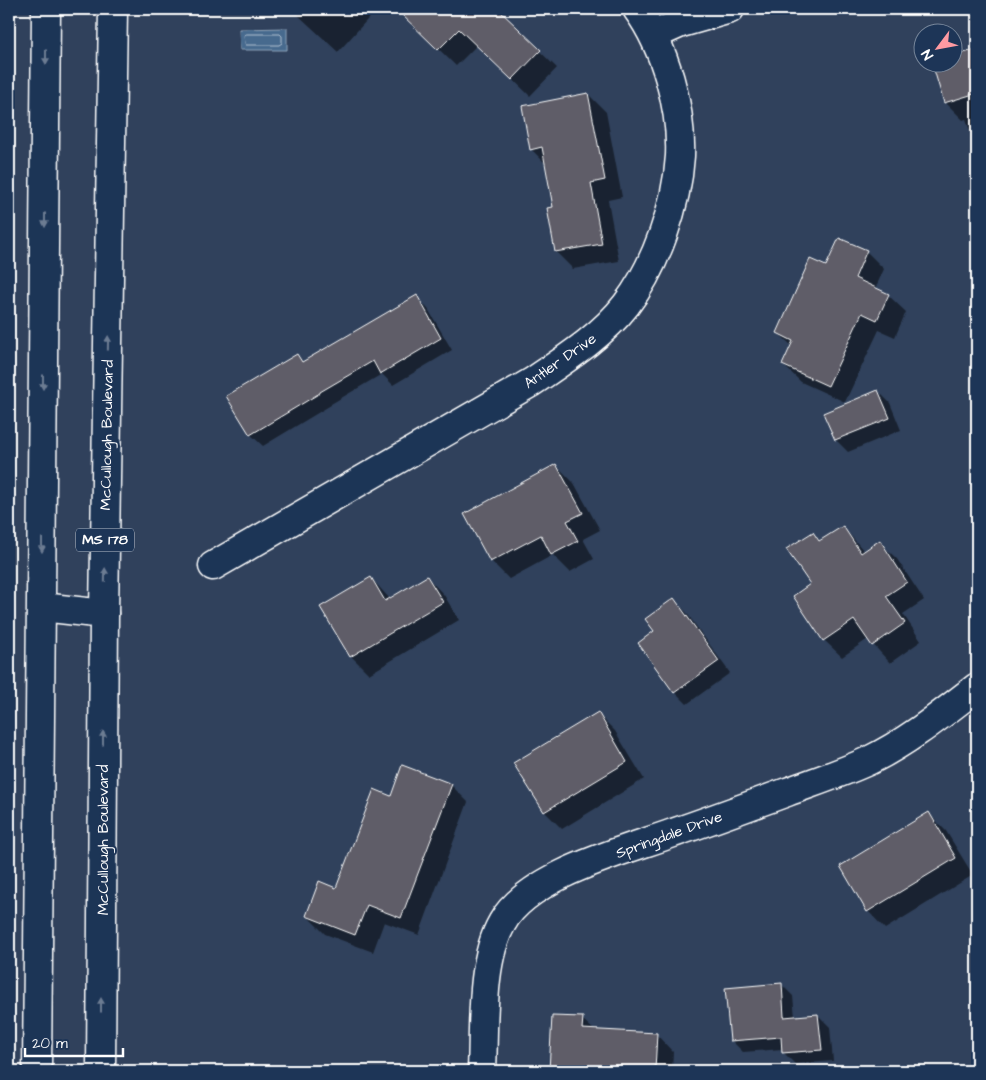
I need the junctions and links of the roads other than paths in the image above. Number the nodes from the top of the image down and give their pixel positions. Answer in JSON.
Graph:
{"nodes":[{"id":1,"x":46,"y":9,"type":"edge"},
{"id":2,"x":96,"y":9,"type":"edge"},
{"id":3,"x":113,"y":9,"type":"edge"},
{"id":4,"x":637,"y":9,"type":"edge"},
{"id":5,"x":730,"y":9,"type":"edge"},
{"id":6,"x":654,"y":35,"type":"junction"},
{"id":7,"x":112,"y":73,"type":"junction"},
{"id":8,"x":213,"y":566,"type":"dead end"},
{"id":9,"x":42,"y":607,"type":"junction"},
{"id":10,"x":104,"y":614,"type":"junction"},
{"id":11,"x":977,"y":687,"type":"edge"},
{"id":12,"x":37,"y":1071,"type":"edge"},
{"id":13,"x":101,"y":1071,"type":"edge"},
{"id":14,"x":482,"y":1071,"type":"edge"}],
"edges":[{"from":1,"to":9,"type":"main road","one_way":true},
{"from":2,"to":7,"type":"main road"},
{"from":3,"to":7,"type":"main road","name":"McCullough Boulevard","number":"MS 178"},
{"from":4,"to":6,"type":"main road","name":"Antler Drive"},
{"from":5,"to":6,"type":"main road"},
{"from":6,"to":8,"type":"main road","name":"Antler Drive"},
{"from":10,"to":7,"type":"main road","name":"McCullough Boulevard","number":"MS 178","one_way":true},
{"from":9,"to":10,"type":"main road"},
{"from":9,"to":12,"type":"main road"},
{"from":13,"to":10,"type":"main road","name":"McCullough Boulevard","number":"MS 178","one_way":true},
{"from":11,"to":14,"type":"main road","name":"Springdale Drive"}]}
